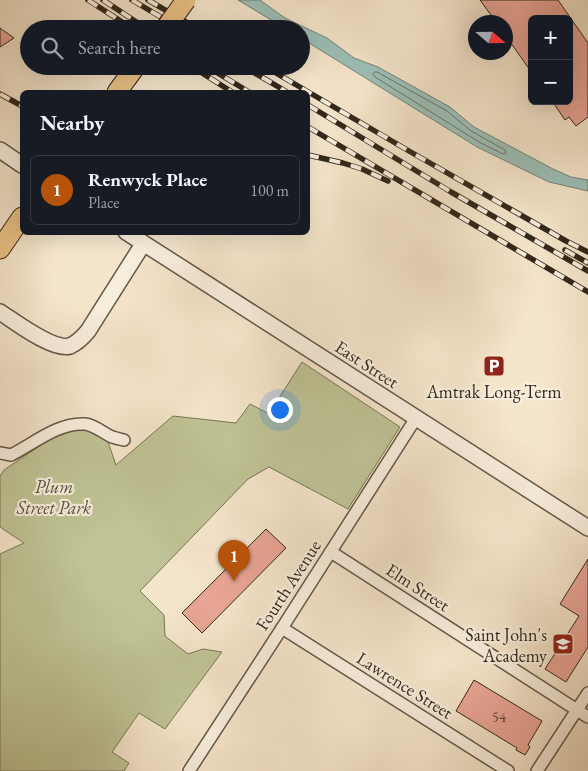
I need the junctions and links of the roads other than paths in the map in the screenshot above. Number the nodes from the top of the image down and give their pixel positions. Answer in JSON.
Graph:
{"nodes":[{"id":1,"x":186,"y":0,"type":"edge"},
{"id":2,"x":172,"y":20,"type":"edge"},
{"id":3,"x":129,"y":75,"type":"edge"},
{"id":4,"x":118,"y":90,"type":"edge"},
{"id":5,"x":0,"y":150,"type":"edge"},
{"id":6,"x":20,"y":164,"type":"edge"},
{"id":7,"x":20,"y":220,"type":"edge"},
{"id":8,"x":130,"y":235,"type":"edge"},
{"id":9,"x":3,"y":244,"type":"edge"},
{"id":10,"x":143,"y":244,"type":"junction"},
{"id":11,"x":0,"y":312,"type":"edge"},
{"id":12,"x":416,"y":418,"type":"junction"},
{"id":13,"x":124,"y":440,"type":"dead end"},
{"id":14,"x":0,"y":453,"type":"edge"},
{"id":15,"x":588,"y":528,"type":"edge"},
{"id":16,"x":331,"y":552,"type":"junction"},
{"id":17,"x":282,"y":628,"type":"junction"},
{"id":18,"x":588,"y":693,"type":"edge"},
{"id":19,"x":577,"y":710,"type":"junction"},
{"id":20,"x":588,"y":717,"type":"edge"},
{"id":21,"x":189,"y":771,"type":"edge"},
{"id":22,"x":508,"y":771,"type":"edge"},
{"id":23,"x":537,"y":771,"type":"edge"}],
"edges":[{"from":1,"to":2,"type":"main road","bridge":true},
{"from":3,"to":4,"type":"main road"},
{"from":5,"to":6,"type":"street"},
{"from":7,"to":9,"type":"main road"},
{"from":8,"to":10,"type":"street","name":"East Street"},
{"from":10,"to":11,"type":"street"},
{"from":10,"to":12,"type":"street","name":"East Street"},
{"from":12,"to":15,"type":"street","name":"East Street"},
{"from":12,"to":16,"type":"street","name":"Fourth Avenue"},
{"from":13,"to":14,"type":"street"},
{"from":16,"to":17,"type":"street","name":"Fourth Avenue"},
{"from":16,"to":19,"type":"street","name":"Elm Street"},
{"from":17,"to":21,"type":"street","name":"Fourth Avenue"},
{"from":17,"to":22,"type":"street","name":"Lawrence Street"},
{"from":18,"to":19,"type":"street"},
{"from":19,"to":20,"type":"street","name":"Elm Street"},
{"from":19,"to":23,"type":"street"}]}
